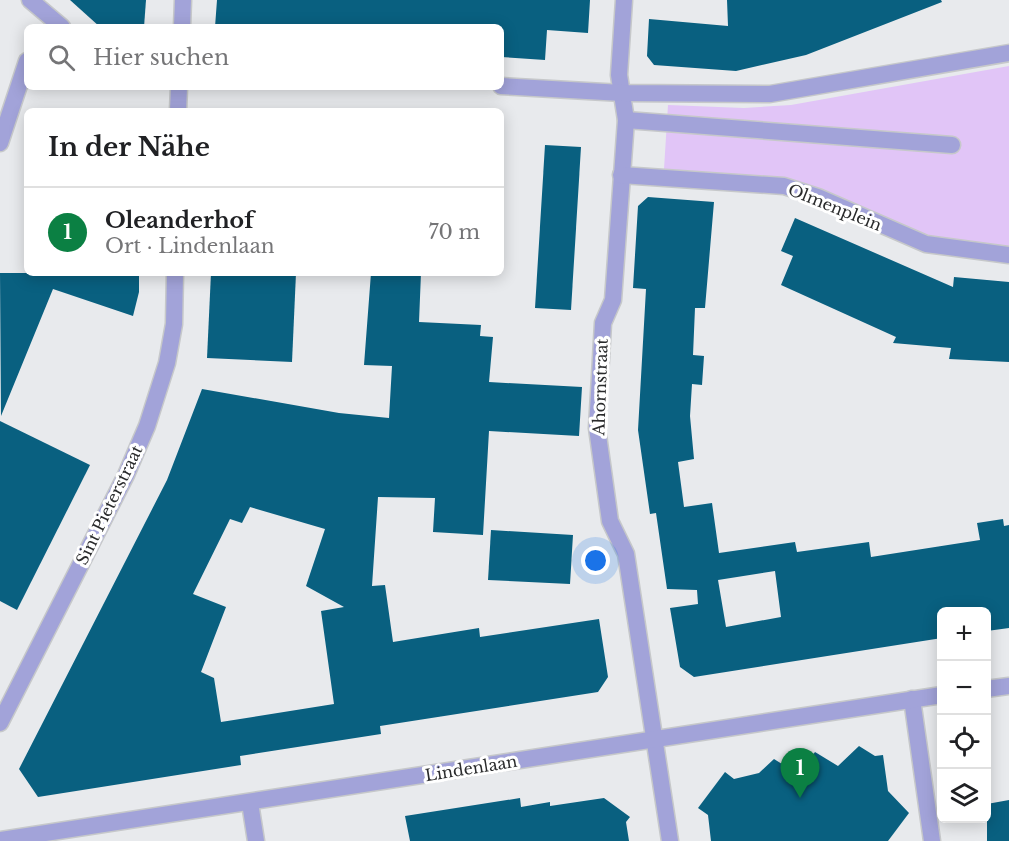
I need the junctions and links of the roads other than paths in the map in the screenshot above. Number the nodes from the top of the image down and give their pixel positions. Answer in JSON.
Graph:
{"nodes":[{"id":1,"x":30,"y":0,"type":"edge"},
{"id":2,"x":183,"y":0,"type":"edge"},
{"id":3,"x":624,"y":0,"type":"edge"},
{"id":4,"x":54,"y":24,"type":"edge"},
{"id":5,"x":182,"y":24,"type":"edge"},
{"id":6,"x":1009,"y":53,"type":"edge"},
{"id":7,"x":24,"y":70,"type":"edge"},
{"id":8,"x":504,"y":86,"type":"edge"},
{"id":9,"x":179,"y":90,"type":"edge"},
{"id":10,"x":622,"y":93,"type":"junction"},
{"id":11,"x":178,"y":108,"type":"edge"},
{"id":12,"x":626,"y":120,"type":"junction"},
{"id":13,"x":0,"y":143,"type":"edge"},
{"id":14,"x":952,"y":145,"type":"dead end"},
{"id":15,"x":621,"y":175,"type":"junction"},
{"id":16,"x":1009,"y":255,"type":"edge"},
{"id":17,"x":175,"y":276,"type":"edge"},
{"id":18,"x":1009,"y":686,"type":"edge"},
{"id":19,"x":991,"y":688,"type":"edge"},
{"id":20,"x":937,"y":696,"type":"edge"},
{"id":21,"x":912,"y":699,"type":"junction"},
{"id":22,"x":0,"y":723,"type":"edge"},
{"id":23,"x":655,"y":739,"type":"junction"},
{"id":24,"x":250,"y":803,"type":"junction"},
{"id":25,"x":0,"y":840,"type":"edge"},
{"id":26,"x":256,"y":841,"type":"edge"},
{"id":27,"x":670,"y":841,"type":"edge"},
{"id":28,"x":932,"y":841,"type":"edge"}],
"edges":[{"from":1,"to":4,"type":"street"},
{"from":2,"to":5,"type":"street"},
{"from":3,"to":10,"type":"street","name":"Ahornstraat"},
{"from":6,"to":10,"type":"street"},
{"from":7,"to":13,"type":"street"},
{"from":8,"to":10,"type":"street"},
{"from":9,"to":11,"type":"street"},
{"from":10,"to":12,"type":"street","name":"Ahornstraat"},
{"from":12,"to":14,"type":"street"},
{"from":12,"to":15,"type":"street","name":"Ahornstraat"},
{"from":15,"to":16,"type":"street","name":"Olmenplein"},
{"from":15,"to":23,"type":"street","name":"Ahornstraat"},
{"from":17,"to":22,"type":"street","name":"Sint Pieterstraat"},
{"from":18,"to":19,"type":"street"},
{"from":20,"to":21,"type":"street","name":"Lindenlaan"},
{"from":21,"to":23,"type":"street","name":"Lindenlaan"},
{"from":21,"to":28,"type":"street"},
{"from":23,"to":24,"type":"street","name":"Lindenlaan"},
{"from":23,"to":27,"type":"street","name":"Ahornstraat"},
{"from":24,"to":25,"type":"street","name":"Lindenlaan"},
{"from":24,"to":26,"type":"street"}]}
